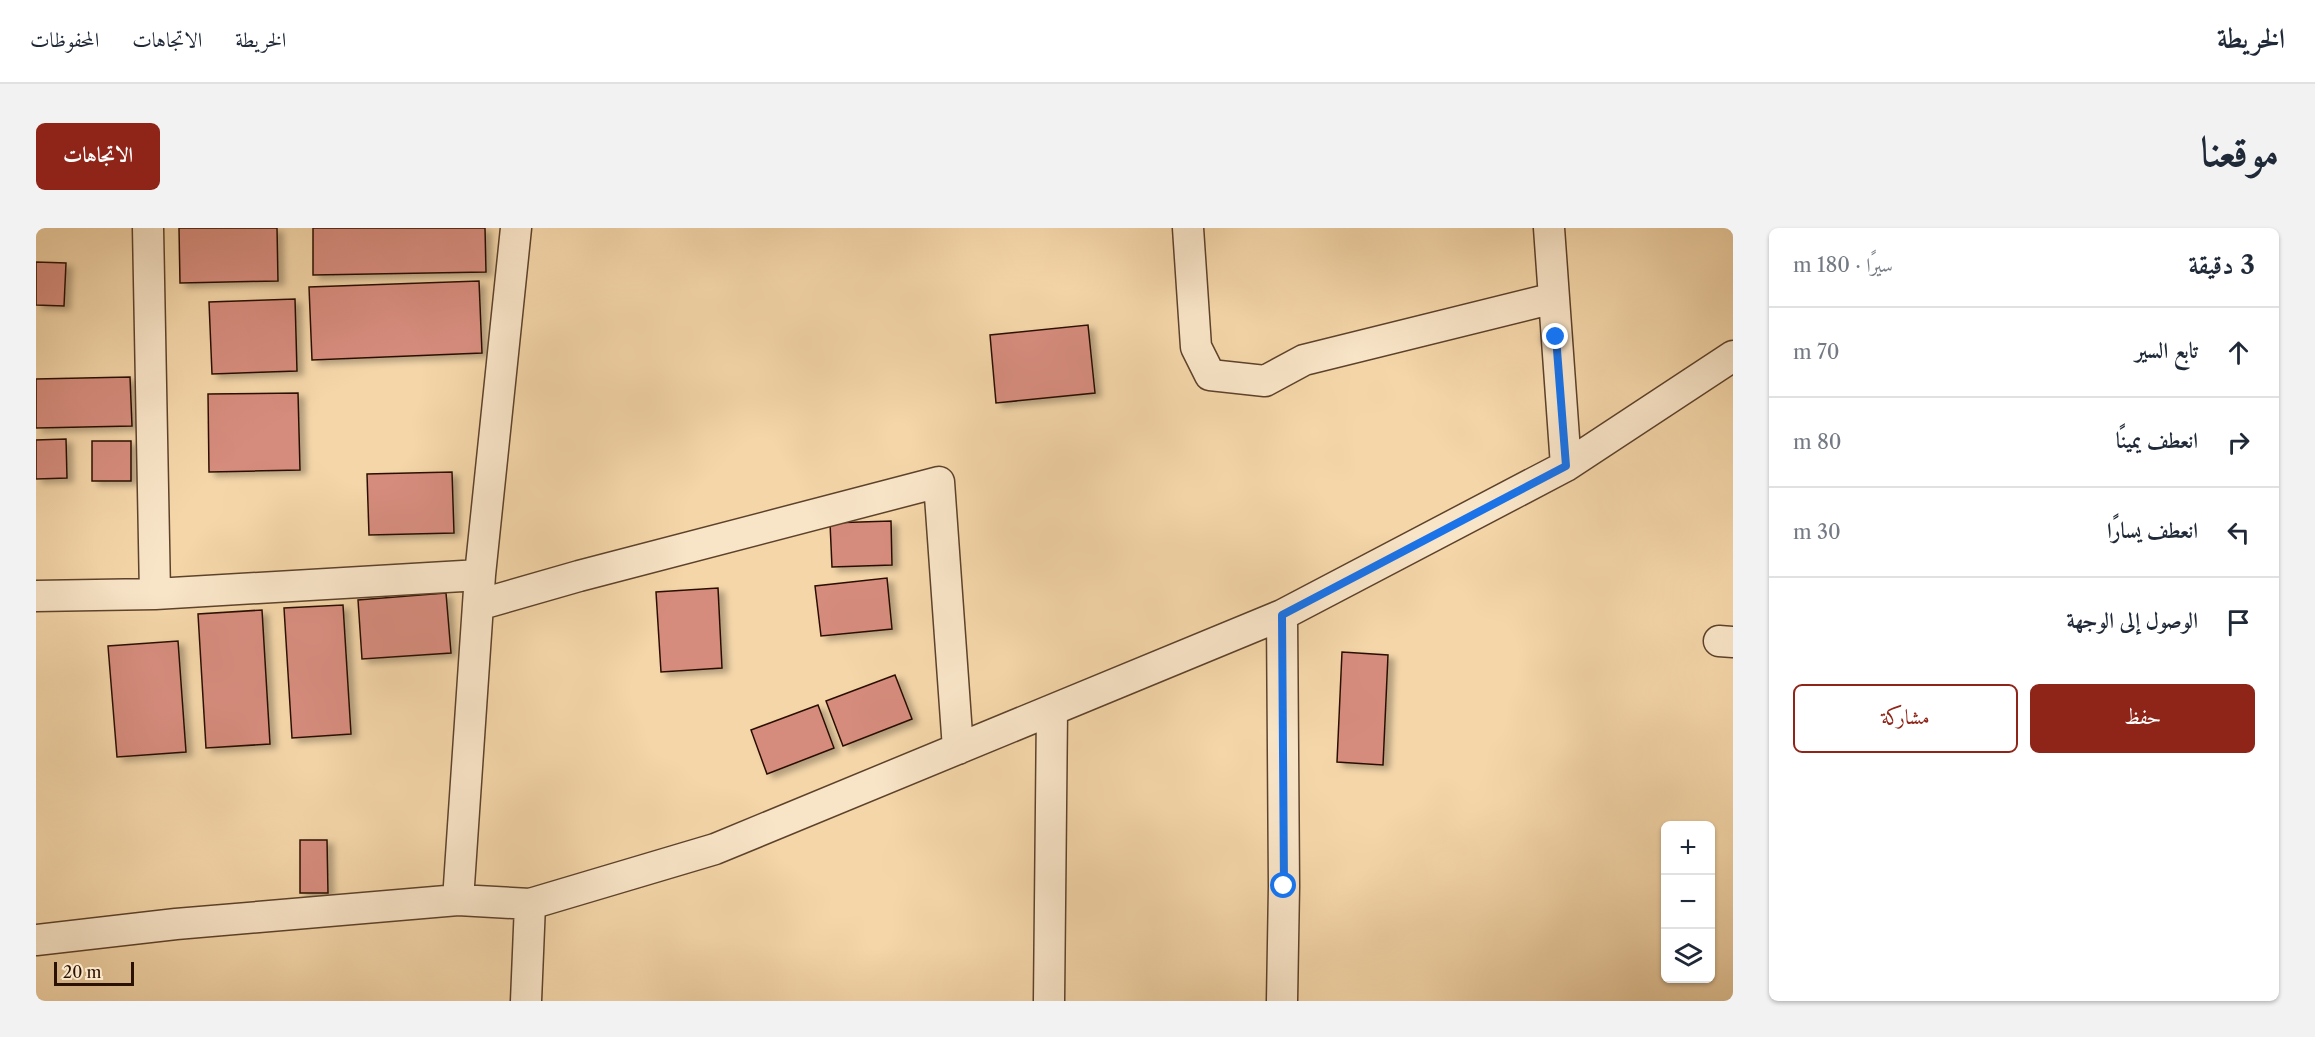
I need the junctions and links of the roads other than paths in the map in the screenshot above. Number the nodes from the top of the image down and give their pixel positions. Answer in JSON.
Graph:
{"nodes":[{"id":1,"x":148,"y":228,"type":"edge"},
{"id":2,"x":516,"y":228,"type":"edge"},
{"id":3,"x":1188,"y":228,"type":"edge"},
{"id":4,"x":1550,"y":228,"type":"edge"},
{"id":5,"x":1554,"y":298,"type":"junction"},
{"id":6,"x":1733,"y":356,"type":"edge"},
{"id":7,"x":1566,"y":466,"type":"junction"},
{"id":8,"x":480,"y":575,"type":"junction"},
{"id":9,"x":155,"y":594,"type":"junction"},
{"id":10,"x":36,"y":596,"type":"edge"},
{"id":11,"x":478,"y":605,"type":"junction"},
{"id":12,"x":1282,"y":615,"type":"junction"},
{"id":13,"x":1052,"y":710,"type":"junction"},
{"id":14,"x":958,"y":749,"type":"junction"},
{"id":15,"x":458,"y":900,"type":"junction"},
{"id":16,"x":530,"y":904,"type":"junction"},
{"id":17,"x":36,"y":940,"type":"edge"},
{"id":18,"x":526,"y":1001,"type":"edge"},
{"id":19,"x":1049,"y":1001,"type":"edge"},
{"id":20,"x":1282,"y":1001,"type":"edge"}],
"edges":[{"from":1,"to":9,"type":"street"},
{"from":2,"to":8,"type":"street"},
{"from":3,"to":5,"type":"street"},
{"from":4,"to":5,"type":"street"},
{"from":5,"to":7,"type":"street"},
{"from":6,"to":7,"type":"street"},
{"from":7,"to":12,"type":"street"},
{"from":8,"to":9,"type":"street"},
{"from":8,"to":11,"type":"street"},
{"from":9,"to":10,"type":"street"},
{"from":11,"to":14,"type":"street"},
{"from":11,"to":15,"type":"street"},
{"from":12,"to":13,"type":"street"},
{"from":12,"to":20,"type":"street"},
{"from":13,"to":14,"type":"street"},
{"from":13,"to":19,"type":"street"},
{"from":14,"to":16,"type":"street"},
{"from":15,"to":16,"type":"street"},
{"from":15,"to":17,"type":"street"},
{"from":16,"to":18,"type":"street"}]}
